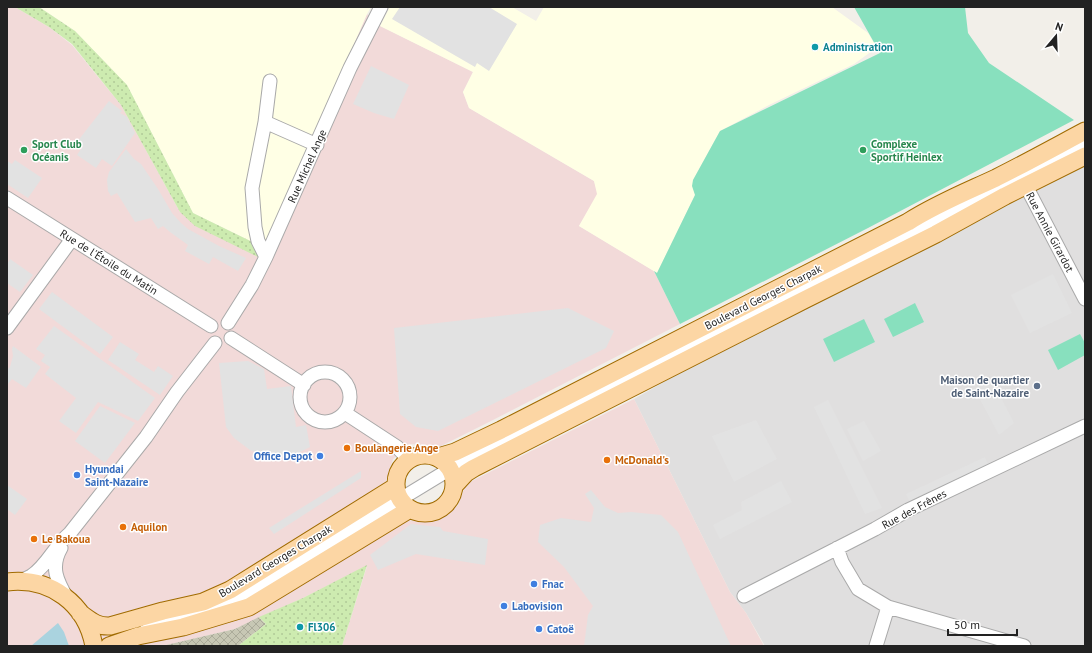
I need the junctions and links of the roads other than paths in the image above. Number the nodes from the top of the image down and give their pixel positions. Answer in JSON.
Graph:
{"nodes":[{"id":1,"x":381,"y":7,"type":"edge"},
{"id":2,"x":270,"y":81,"type":"dead end"},
{"id":3,"x":265,"y":122,"type":"junction"},
{"id":4,"x":1085,"y":131,"type":"edge"},
{"id":5,"x":1085,"y":144,"type":"edge"},
{"id":6,"x":317,"y":145,"type":"junction"},
{"id":7,"x":1085,"y":156,"type":"edge"},
{"id":8,"x":1026,"y":186,"type":"junction"},
{"id":9,"x":7,"y":198,"type":"edge"},
{"id":10,"x":72,"y":239,"type":"junction"},
{"id":11,"x":266,"y":257,"type":"junction"},
{"id":12,"x":1085,"y":299,"type":"edge"},
{"id":13,"x":228,"y":323,"type":"junction"},
{"id":14,"x":211,"y":326,"type":"junction"},
{"id":15,"x":7,"y":328,"type":"edge"},
{"id":16,"x":231,"y":338,"type":"junction"},
{"id":17,"x":215,"y":343,"type":"junction"},
{"id":18,"x":304,"y":385,"type":"junction"},
{"id":19,"x":345,"y":413,"type":"junction"},
{"id":20,"x":1085,"y":426,"type":"edge"},
{"id":21,"x":408,"y":459,"type":"junction"},
{"id":22,"x":444,"y":463,"type":"junction"},
{"id":23,"x":454,"y":486,"type":"junction"},
{"id":24,"x":400,"y":503,"type":"junction"},
{"id":25,"x":70,"y":533,"type":"junction"},
{"id":26,"x":837,"y":548,"type":"junction"},
{"id":27,"x":13,"y":581,"type":"edge"},
{"id":28,"x":744,"y":596,"type":"dead end"},
{"id":29,"x":66,"y":598,"type":"junction"},
{"id":30,"x":888,"y":607,"type":"junction"},
{"id":31,"x":80,"y":613,"type":"junction"},
{"id":32,"x":139,"y":619,"type":"junction"},
{"id":33,"x":161,"y":622,"type":"junction"},
{"id":34,"x":138,"y":636,"type":"junction"},
{"id":35,"x":94,"y":646,"type":"edge"},
{"id":36,"x":109,"y":646,"type":"edge"},
{"id":37,"x":876,"y":646,"type":"edge"},
{"id":38,"x":1024,"y":646,"type":"edge"}],
"edges":[{"from":1,"to":6,"type":"street","name":"Rue Michel Ange"},
{"from":2,"to":3,"type":"street"},
{"from":3,"to":6,"type":"street"},
{"from":3,"to":11,"type":"street"},
{"from":4,"to":22,"type":"main road","name":"Boulevard Georges Charpak"},
{"from":5,"to":22,"type":"street"},
{"from":6,"to":11,"type":"street","name":"Rue Michel Ange"},
{"from":7,"to":8,"type":"main road","name":"Boulevard Georges Charpak"},
{"from":8,"to":12,"type":"street","name":"Rue Annie Girardot"},
{"from":8,"to":23,"type":"main road","name":"Boulevard Georges Charpak"},
{"from":9,"to":10,"type":"street","name":"Rue de l'Étoile du Matin"},
{"from":10,"to":14,"type":"street","name":"Rue de l'Étoile du Matin"},
{"from":10,"to":15,"type":"street"},
{"from":11,"to":13,"type":"street","name":"Rue Michel Ange"},
{"from":13,"to":14,"type":"street"},
{"from":13,"to":16,"type":"street"},
{"from":14,"to":17,"type":"street"},
{"from":16,"to":17,"type":"street"},
{"from":16,"to":18,"type":"street"},
{"from":17,"to":25,"type":"street"},
{"from":18,"to":19,"type":"street"},
{"from":18,"to":19,"type":"street"},
{"from":19,"to":21,"type":"street"},
{"from":20,"to":26,"type":"street","name":"Rue des Frênes"},
{"from":21,"to":22,"type":"main road"},
{"from":21,"to":24,"type":"main road"},
{"from":22,"to":23,"type":"main road"},
{"from":22,"to":24,"type":"street"},
{"from":23,"to":24,"type":"main road"},
{"from":24,"to":32,"type":"main road","name":"Boulevard Georges Charpak"},
{"from":24,"to":33,"type":"street"},
{"from":24,"to":34,"type":"main road","name":"Boulevard Georges Charpak"},
{"from":25,"to":27,"type":"street"},
{"from":25,"to":29,"type":"street"},
{"from":26,"to":28,"type":"street","name":"Rue des Frênes"},
{"from":26,"to":30,"type":"street"},
{"from":27,"to":29,"type":"main road"},
{"from":29,"to":31,"type":"main road"},
{"from":30,"to":37,"type":"street"},
{"from":30,"to":38,"type":"street"},
{"from":31,"to":32,"type":"main road","name":"Boulevard Georges Charpak"},
{"from":31,"to":35,"type":"main road"},
{"from":32,"to":33,"type":"street"},
{"from":33,"to":34,"type":"street"},
{"from":34,"to":36,"type":"main road","name":"Boulevard Georges Charpak"}]}
